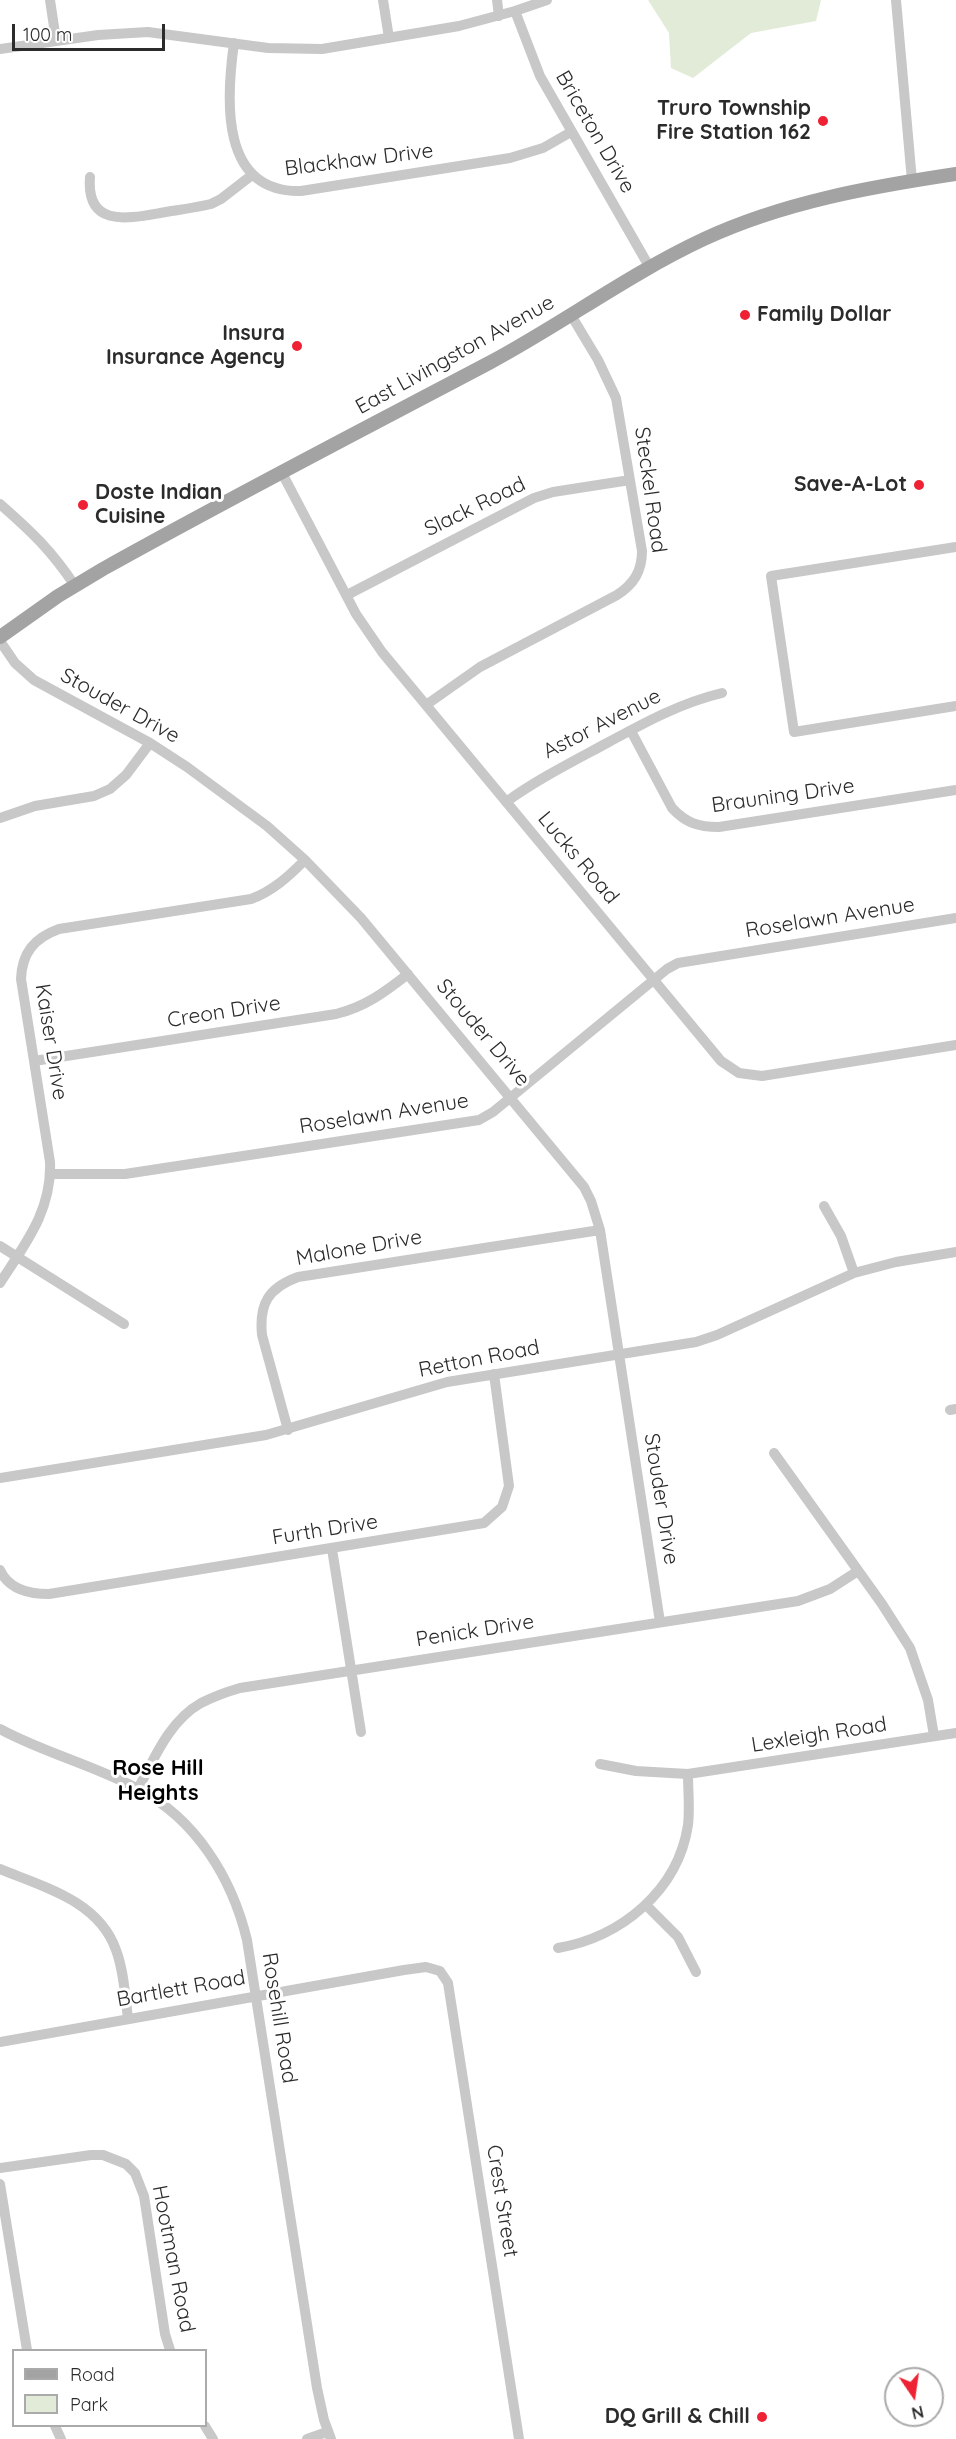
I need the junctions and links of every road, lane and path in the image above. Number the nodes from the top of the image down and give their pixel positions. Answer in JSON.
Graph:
{"nodes":[{"id":1,"x":50,"y":0,"type":"edge"},
{"id":2,"x":383,"y":0,"type":"edge"},
{"id":3,"x":496,"y":0,"type":"edge"},
{"id":4,"x":547,"y":0,"type":"edge"},
{"id":5,"x":896,"y":0,"type":"edge"},
{"id":6,"x":516,"y":11,"type":"junction"},
{"id":7,"x":499,"y":16,"type":"junction"},
{"id":8,"x":389,"y":38,"type":"junction"},
{"id":9,"x":56,"y":40,"type":"junction"},
{"id":10,"x":234,"y":43,"type":"junction"},
{"id":11,"x":0,"y":49,"type":"edge"},
{"id":12,"x":571,"y":132,"type":"junction"},
{"id":13,"x":956,"y":174,"type":"edge"},
{"id":14,"x":252,"y":175,"type":"junction"},
{"id":15,"x":90,"y":177,"type":"dead end"},
{"id":16,"x":912,"y":181,"type":"junction"},
{"id":17,"x":650,"y":268,"type":"junction"},
{"id":18,"x":572,"y":315,"type":"junction"},
{"id":19,"x":282,"y":473,"type":"junction"},
{"id":20,"x":630,"y":480,"type":"junction"},
{"id":21,"x":0,"y":504,"type":"edge"},
{"id":22,"x":956,"y":547,"type":"edge"},
{"id":23,"x":75,"y":586,"type":"junction"},
{"id":24,"x":347,"y":595,"type":"junction"},
{"id":25,"x":0,"y":639,"type":"edge"},
{"id":26,"x":722,"y":693,"type":"dead end"},
{"id":27,"x":426,"y":705,"type":"junction"},
{"id":28,"x":956,"y":706,"type":"edge"},
{"id":29,"x":631,"y":731,"type":"junction"},
{"id":30,"x":150,"y":743,"type":"junction"},
{"id":31,"x":956,"y":790,"type":"edge"},
{"id":32,"x":506,"y":802,"type":"junction"},
{"id":33,"x":0,"y":818,"type":"edge"},
{"id":34,"x":305,"y":860,"type":"junction"},
{"id":35,"x":956,"y":918,"type":"edge"},
{"id":36,"x":408,"y":974,"type":"junction"},
{"id":37,"x":654,"y":980,"type":"junction"},
{"id":38,"x":956,"y":1045,"type":"edge"},
{"id":39,"x":34,"y":1061,"type":"junction"},
{"id":40,"x":511,"y":1097,"type":"junction"},
{"id":41,"x":50,"y":1174,"type":"junction"},
{"id":42,"x":824,"y":1206,"type":"dead end"},
{"id":43,"x":600,"y":1230,"type":"junction"},
{"id":44,"x":0,"y":1246,"type":"edge"},
{"id":45,"x":956,"y":1252,"type":"edge"},
{"id":46,"x":17,"y":1257,"type":"junction"},
{"id":47,"x":854,"y":1273,"type":"junction"},
{"id":48,"x":0,"y":1283,"type":"edge"},
{"id":49,"x":124,"y":1324,"type":"dead end"},
{"id":50,"x":619,"y":1354,"type":"junction"},
{"id":51,"x":494,"y":1374,"type":"junction"},
{"id":52,"x":288,"y":1430,"type":"junction"},
{"id":53,"x":774,"y":1453,"type":"dead end"},
{"id":54,"x":0,"y":1478,"type":"edge"},
{"id":55,"x":332,"y":1549,"type":"junction"},
{"id":56,"x":0,"y":1570,"type":"edge"},
{"id":57,"x":858,"y":1571,"type":"junction"},
{"id":58,"x":660,"y":1622,"type":"junction"},
{"id":59,"x":350,"y":1670,"type":"junction"},
{"id":60,"x":0,"y":1729,"type":"edge"},
{"id":61,"x":361,"y":1732,"type":"dead end"},
{"id":62,"x":956,"y":1733,"type":"edge"},
{"id":63,"x":934,"y":1736,"type":"junction"},
{"id":64,"x":600,"y":1764,"type":"dead end"},
{"id":65,"x":688,"y":1774,"type":"junction"},
{"id":66,"x":138,"y":1789,"type":"junction"},
{"id":67,"x":0,"y":1869,"type":"edge"},
{"id":68,"x":646,"y":1905,"type":"junction"},
{"id":69,"x":558,"y":1948,"type":"dead end"},
{"id":70,"x":441,"y":1971,"type":"joint"},
{"id":71,"x":696,"y":1972,"type":"dead end"},
{"id":72,"x":255,"y":1996,"type":"junction"},
{"id":73,"x":129,"y":2018,"type":"junction"},
{"id":74,"x":0,"y":2042,"type":"edge"},
{"id":75,"x":0,"y":2168,"type":"edge"},
{"id":76,"x":0,"y":2184,"type":"edge"},
{"id":77,"x":27,"y":2349,"type":"edge"},
{"id":78,"x":170,"y":2349,"type":"edge"},
{"id":79,"x":329,"y":2436,"type":"edge"},
{"id":80,"x":307,"y":2439,"type":"edge"},
{"id":81,"x":519,"y":2439,"type":"edge"}],
"edges":[{"from":1,"to":9,"type":"street"},
{"from":2,"to":8,"type":"street"},
{"from":3,"to":7,"type":"street"},
{"from":4,"to":6,"type":"street"},
{"from":5,"to":16,"type":"street"},
{"from":6,"to":7,"type":"street"},
{"from":6,"to":12,"type":"street","name":"Briceton Drive"},
{"from":7,"to":8,"type":"street"},
{"from":8,"to":10,"type":"street"},
{"from":9,"to":10,"type":"street"},
{"from":9,"to":11,"type":"street"},
{"from":10,"to":14,"type":"street"},
{"from":12,"to":14,"type":"street","name":"Blackhaw Drive"},
{"from":12,"to":17,"type":"street","name":"Briceton Drive"},
{"from":13,"to":16,"type":"main road","name":"East Livingston Avenue"},
{"from":14,"to":15,"type":"street"},
{"from":16,"to":17,"type":"main road","name":"East Livingston Avenue"},
{"from":17,"to":18,"type":"main road","name":"East Livingston Avenue"},
{"from":18,"to":19,"type":"main road","name":"East Livingston Avenue"},
{"from":18,"to":20,"type":"street","name":"Steckel Road"},
{"from":19,"to":23,"type":"main road","name":"East Livingston Avenue"},
{"from":19,"to":24,"type":"street","name":"Lucks Road"},
{"from":20,"to":24,"type":"street","name":"Slack Road"},
{"from":20,"to":27,"type":"street","name":"Steckel Road"},
{"from":21,"to":23,"type":"street"},
{"from":22,"to":28,"type":"street"},
{"from":23,"to":25,"type":"main road","name":"East Livingston Avenue"},
{"from":24,"to":27,"type":"street","name":"Lucks Road"},
{"from":25,"to":30,"type":"street","name":"Stouder Drive"},
{"from":26,"to":29,"type":"street","name":"Astor Avenue"},
{"from":27,"to":32,"type":"street","name":"Lucks Road"},
{"from":29,"to":31,"type":"street","name":"Brauning Drive"},
{"from":29,"to":32,"type":"street","name":"Astor Avenue"},
{"from":30,"to":33,"type":"street"},
{"from":30,"to":34,"type":"street","name":"Stouder Drive"},
{"from":32,"to":37,"type":"street","name":"Lucks Road"},
{"from":34,"to":36,"type":"street","name":"Stouder Drive"},
{"from":34,"to":39,"type":"street","name":"Kaiser Drive"},
{"from":35,"to":37,"type":"street","name":"Roselawn Avenue"},
{"from":36,"to":39,"type":"street","name":"Creon Drive"},
{"from":36,"to":40,"type":"street","name":"Stouder Drive"},
{"from":37,"to":38,"type":"street","name":"Lucks Road"},
{"from":37,"to":40,"type":"street","name":"Roselawn Avenue"},
{"from":39,"to":41,"type":"street","name":"Kaiser Drive"},
{"from":40,"to":41,"type":"street","name":"Roselawn Avenue"},
{"from":40,"to":43,"type":"street","name":"Stouder Drive"},
{"from":41,"to":46,"type":"street","name":"Kaiser Drive"},
{"from":42,"to":47,"type":"street"},
{"from":43,"to":50,"type":"street","name":"Stouder Drive"},
{"from":43,"to":52,"type":"street","name":"Malone Drive"},
{"from":44,"to":46,"type":"street"},
{"from":45,"to":47,"type":"street","name":"Retton Road"},
{"from":46,"to":48,"type":"street","name":"Kaiser Drive"},
{"from":46,"to":49,"type":"street"},
{"from":47,"to":50,"type":"street","name":"Retton Road"},
{"from":50,"to":51,"type":"street","name":"Retton Road"},
{"from":50,"to":58,"type":"street","name":"Stouder Drive"},
{"from":51,"to":52,"type":"street","name":"Retton Road"},
{"from":51,"to":55,"type":"street","name":"Furth Drive"},
{"from":52,"to":54,"type":"street","name":"Retton Road"},
{"from":53,"to":57,"type":"street"},
{"from":55,"to":56,"type":"street","name":"Furth Drive"},
{"from":55,"to":59,"type":"street"},
{"from":57,"to":58,"type":"street","name":"Penick Drive"},
{"from":57,"to":63,"type":"street"},
{"from":58,"to":59,"type":"street","name":"Penick Drive"},
{"from":59,"to":61,"type":"street"},
{"from":59,"to":66,"type":"street","name":"Penick Drive"},
{"from":60,"to":66,"type":"street","name":"Rosehill Road"},
{"from":62,"to":63,"type":"street","name":"Lexleigh Road"},
{"from":63,"to":65,"type":"street","name":"Lexleigh Road"},
{"from":64,"to":65,"type":"street","name":"Lexleigh Road"},
{"from":65,"to":68,"type":"street"},
{"from":66,"to":72,"type":"street","name":"Rosehill Road"},
{"from":67,"to":73,"type":"street"},
{"from":68,"to":69,"type":"street"},
{"from":68,"to":71,"type":"street"},
{"from":70,"to":72,"type":"street","name":"Bartlett Road"},
{"from":70,"to":81,"type":"street","name":"Crest Street"},
{"from":72,"to":73,"type":"street","name":"Bartlett Road"},
{"from":72,"to":79,"type":"street","name":"Rosehill Road"},
{"from":73,"to":74,"type":"street","name":"Bartlett Road"},
{"from":75,"to":78,"type":"street","name":"Hootman Road"},
{"from":76,"to":77,"type":"street"},
{"from":79,"to":80,"type":"street"}]}
